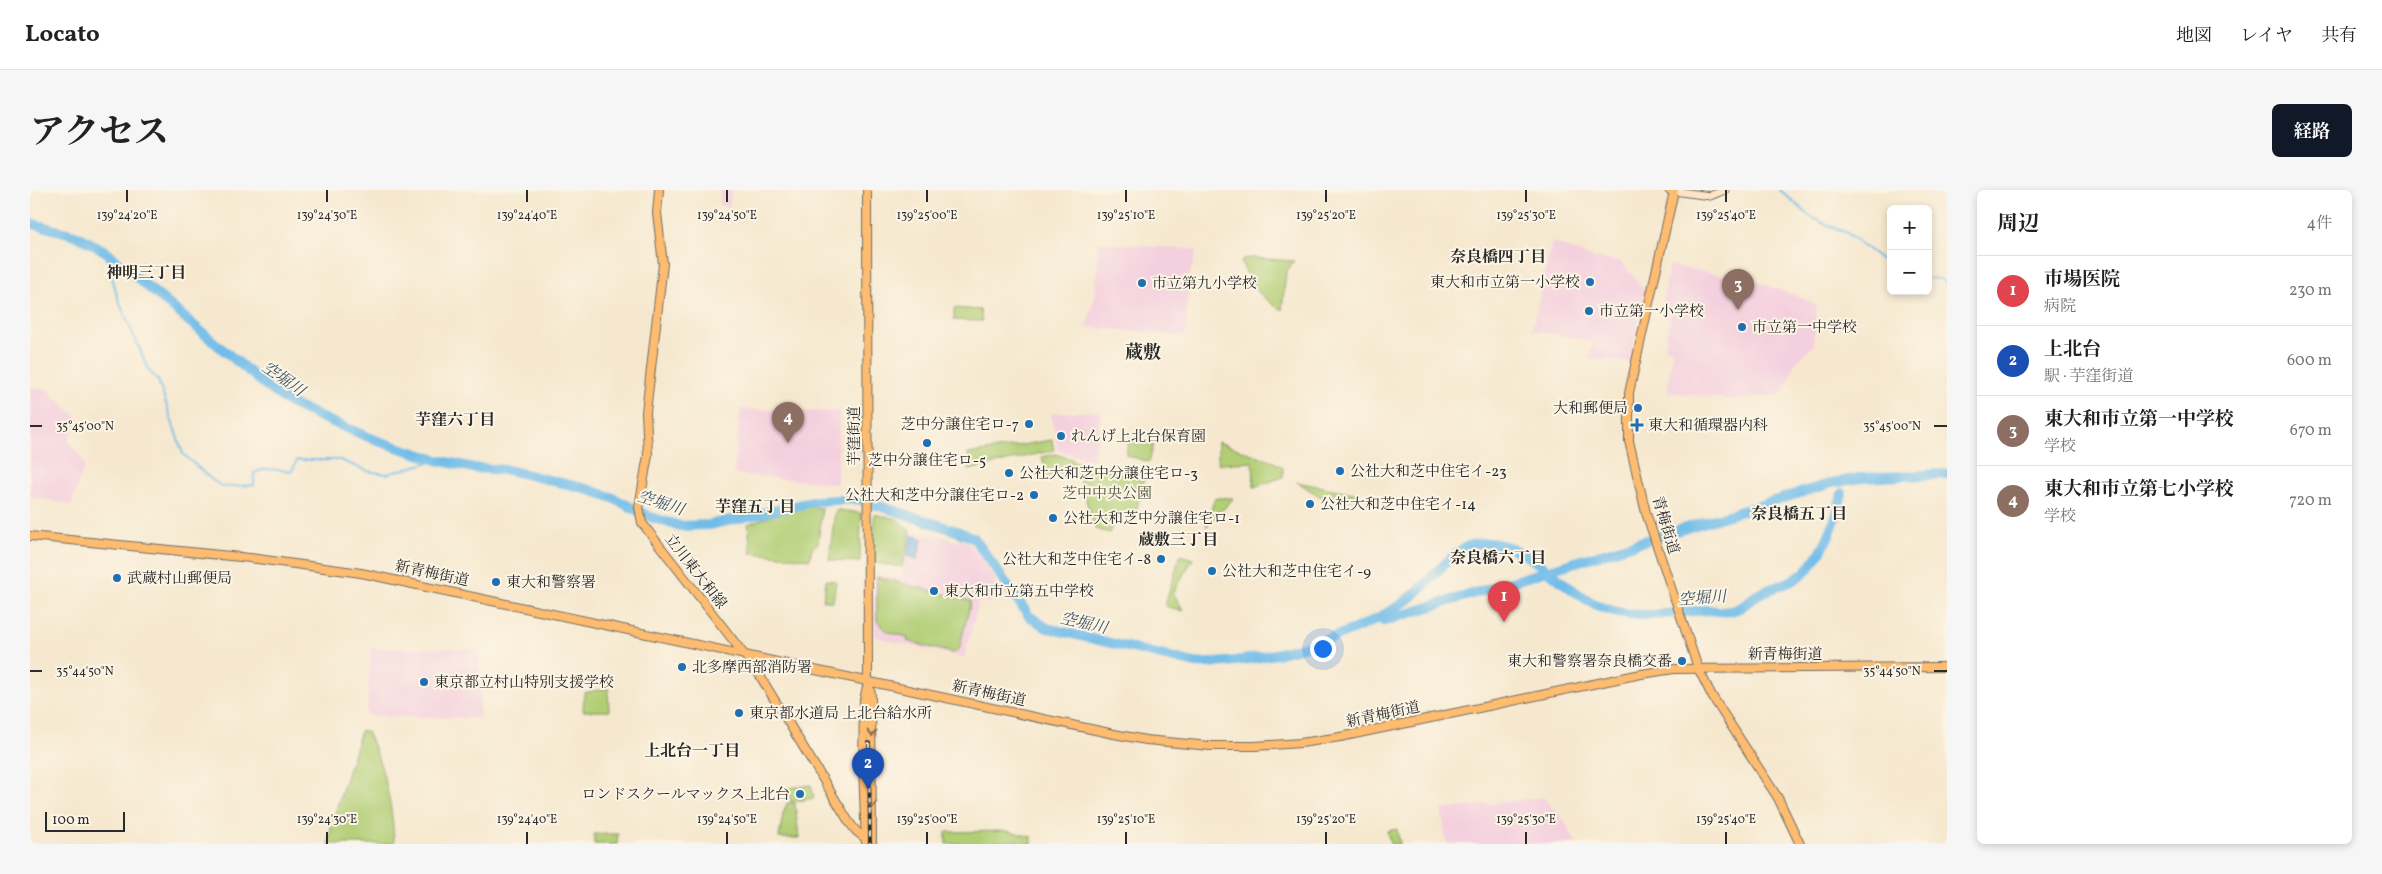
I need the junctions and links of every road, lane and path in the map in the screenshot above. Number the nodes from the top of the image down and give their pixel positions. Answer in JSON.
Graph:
{"nodes":[{"id":1,"x":659,"y":190,"type":"edge"},
{"id":2,"x":867,"y":190,"type":"edge"},
{"id":3,"x":1725,"y":190,"type":"edge"},
{"id":4,"x":1671,"y":191,"type":"edge"},
{"id":5,"x":30,"y":536,"type":"edge"},
{"id":6,"x":746,"y":656,"type":"junction"},
{"id":7,"x":768,"y":660,"type":"junction"},
{"id":8,"x":1947,"y":667,"type":"edge"},
{"id":9,"x":1698,"y":668,"type":"junction"},
{"id":10,"x":759,"y":673,"type":"junction"},
{"id":11,"x":868,"y":682,"type":"junction"},
{"id":12,"x":869,"y":841,"type":"edge"},
{"id":13,"x":1800,"y":844,"type":"edge"}],
"edges":[{"from":1,"to":6,"type":"main road","name":"立川東大和線"},
{"from":2,"to":11,"type":"main road","name":"芋窪街道"},
{"from":3,"to":4,"type":"main road"},
{"from":4,"to":9,"type":"main road","name":"青梅街道"},
{"from":5,"to":6,"type":"main road","name":"新青梅街道"},
{"from":6,"to":7,"type":"main road","name":"新青梅街道"},
{"from":6,"to":10,"type":"main road","name":"立川東大和線"},
{"from":7,"to":10,"type":"main road"},
{"from":7,"to":11,"type":"main road","name":"新青梅街道"},
{"from":8,"to":9,"type":"main road","name":"新青梅街道"},
{"from":9,"to":11,"type":"main road","name":"新青梅街道"},
{"from":9,"to":13,"type":"main road","name":"青梅街道"},
{"from":10,"to":12,"type":"main road","name":"立川東大和線"},
{"from":11,"to":12,"type":"main road","name":"芋窪街道"}]}
